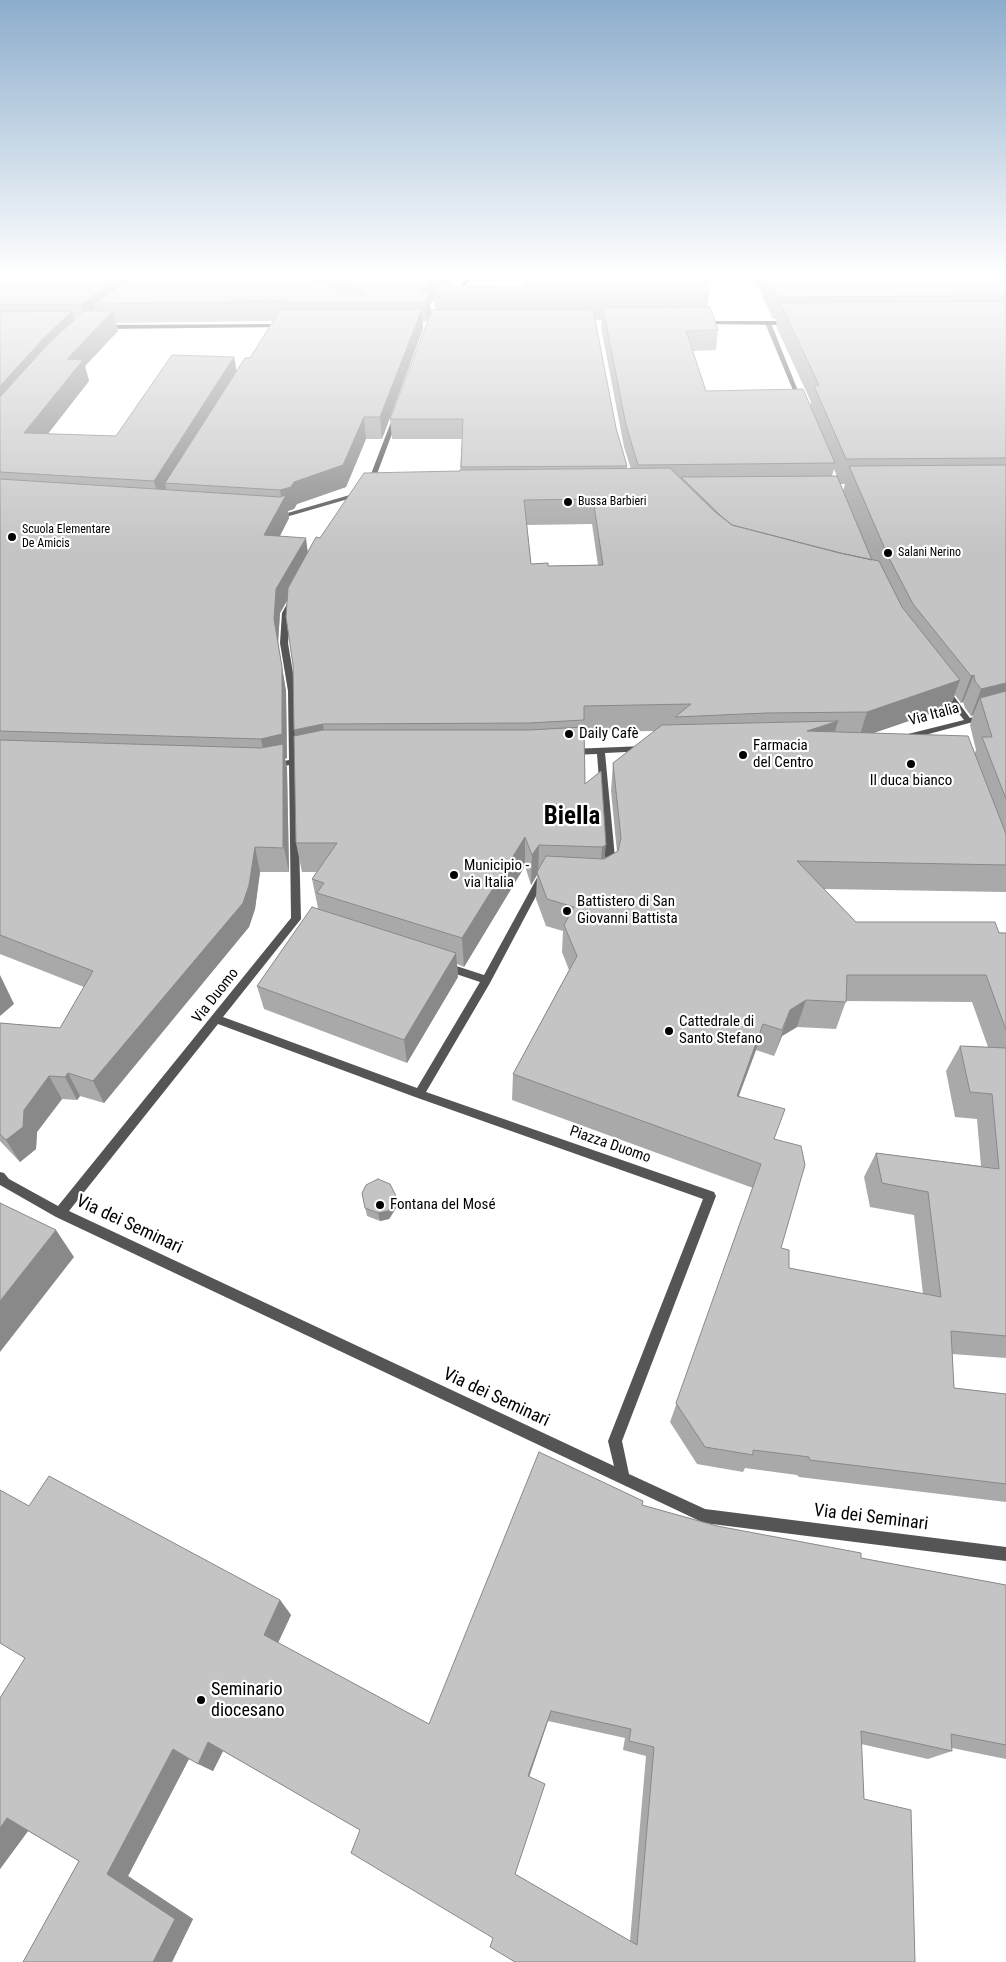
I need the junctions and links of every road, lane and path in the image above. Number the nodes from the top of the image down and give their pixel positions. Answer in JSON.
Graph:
{"nodes":[{"id":1,"x":787,"y":369,"type":"edge"},
{"id":2,"x":399,"y":406,"type":"edge"},
{"id":3,"x":803,"y":407,"type":"edge"},
{"id":4,"x":369,"y":493,"type":"edge"},
{"id":5,"x":360,"y":494,"type":"junction"},
{"id":6,"x":350,"y":508,"type":"edge"},
{"id":7,"x":265,"y":515,"type":"edge"},
{"id":8,"x":295,"y":596,"type":"edge"},
{"id":9,"x":940,"y":684,"type":"edge"},
{"id":10,"x":1006,"y":711,"type":"edge"},
{"id":11,"x":968,"y":720,"type":"junction"},
{"id":12,"x":950,"y":725,"type":"junction"},
{"id":13,"x":954,"y":734,"type":"edge"},
{"id":14,"x":893,"y":741,"type":"edge"},
{"id":15,"x":651,"y":749,"type":"edge"},
{"id":16,"x":601,"y":751,"type":"junction"},
{"id":17,"x":564,"y":752,"type":"edge"},
{"id":18,"x":319,"y":757,"type":"edge"},
{"id":19,"x":294,"y":761,"type":"junction"},
{"id":20,"x":266,"y":768,"type":"edge"},
{"id":21,"x":609,"y":877,"type":"edge"},
{"id":22,"x":558,"y":878,"type":"edge"},
{"id":23,"x":433,"y":963,"type":"edge"},
{"id":24,"x":486,"y":980,"type":"junction"},
{"id":25,"x":217,"y":1019,"type":"junction"},
{"id":26,"x":419,"y":1094,"type":"junction"},
{"id":27,"x":2,"y":1183,"type":"edge"},
{"id":28,"x":60,"y":1213,"type":"junction"},
{"id":29,"x":623,"y":1478,"type":"junction"},
{"id":30,"x":1006,"y":1554,"type":"edge"}],
"edges":[{"from":1,"to":3,"type":"street"},
{"from":2,"to":5,"type":"street"},
{"from":4,"to":5,"type":"street"},
{"from":5,"to":6,"type":"street"},
{"from":5,"to":7,"type":"street"},
{"from":8,"to":19,"type":"street","name":"Via Duomo"},
{"from":9,"to":11,"type":"street"},
{"from":10,"to":11,"type":"street","name":"Via Italia"},
{"from":11,"to":12,"type":"street","name":"Via Italia"},
{"from":12,"to":13,"type":"street"},
{"from":12,"to":14,"type":"street","name":"Via Italia"},
{"from":15,"to":16,"type":"street"},
{"from":16,"to":17,"type":"street"},
{"from":16,"to":21,"type":"street"},
{"from":18,"to":19,"type":"street"},
{"from":19,"to":20,"type":"street"},
{"from":19,"to":25,"type":"street","name":"Via Duomo"},
{"from":22,"to":24,"type":"street"},
{"from":23,"to":24,"type":"street"},
{"from":24,"to":26,"type":"street"},
{"from":25,"to":26,"type":"street","name":"Piazza Duomo"},
{"from":25,"to":28,"type":"street","name":"Via Duomo"},
{"from":26,"to":29,"type":"street","name":"Piazza Duomo"},
{"from":27,"to":28,"type":"street","name":"Via dei Seminari"},
{"from":28,"to":29,"type":"street","name":"Via dei Seminari"},
{"from":29,"to":30,"type":"street","name":"Via dei Seminari"}]}
